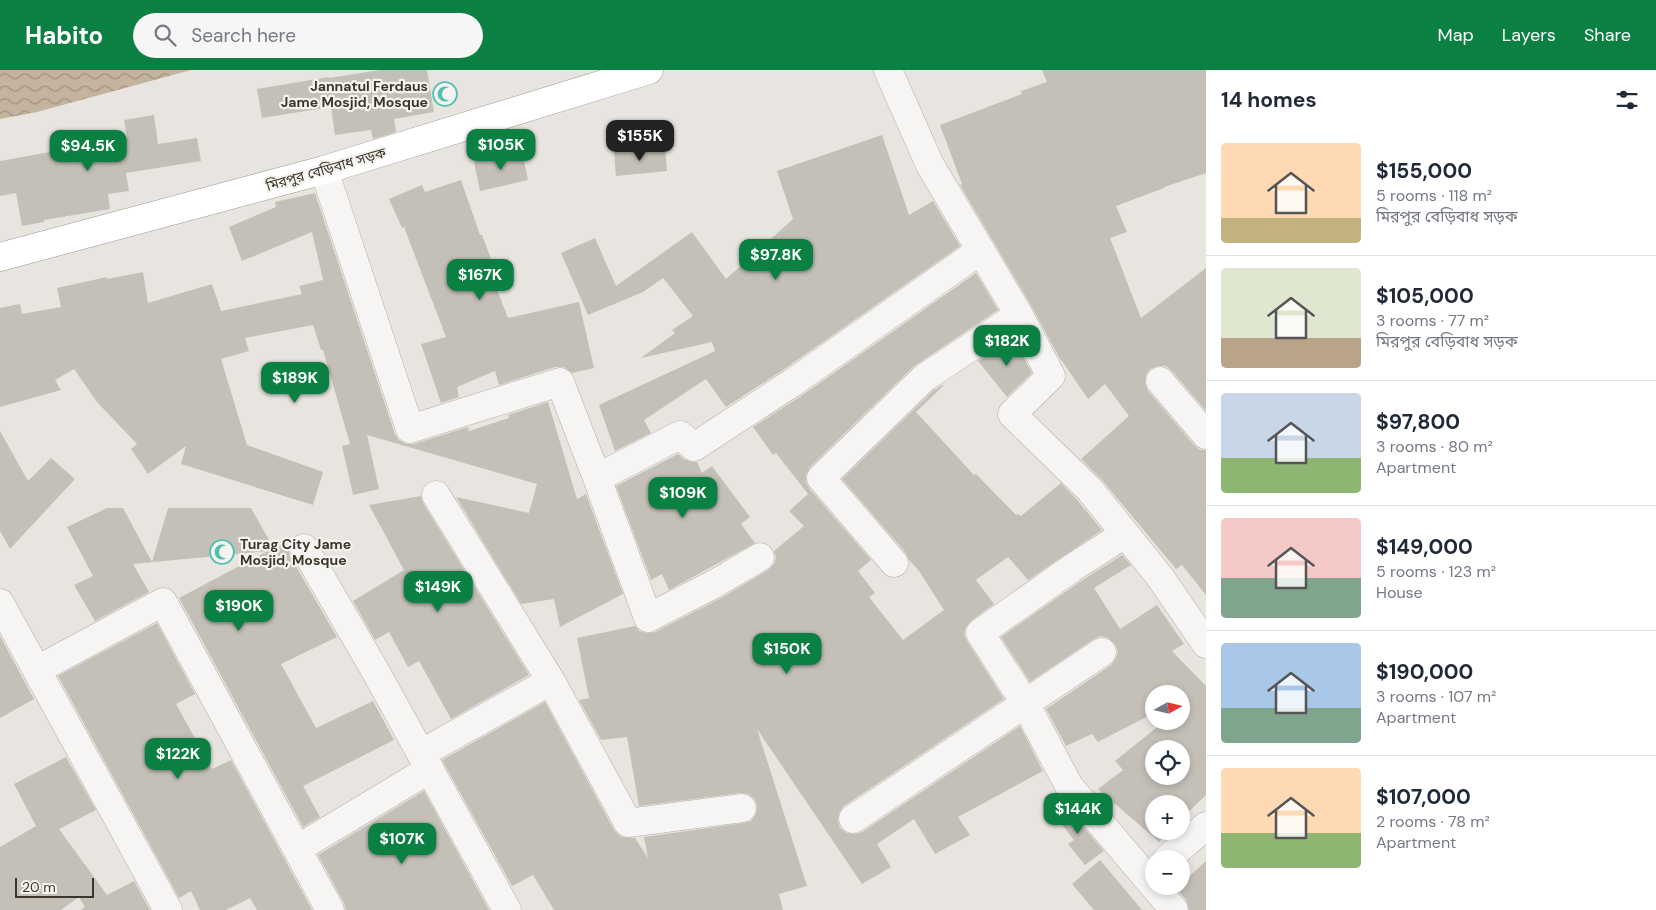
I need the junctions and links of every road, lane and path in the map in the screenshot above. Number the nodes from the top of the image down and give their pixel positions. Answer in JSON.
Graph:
{"nodes":[{"id":1,"x":649,"y":70,"type":"edge"},
{"id":2,"x":888,"y":70,"type":"edge"},
{"id":3,"x":324,"y":170,"type":"junction"},
{"id":4,"x":981,"y":250,"type":"junction"},
{"id":5,"x":0,"y":257,"type":"edge"},
{"id":6,"x":1019,"y":315,"type":"junction"},
{"id":7,"x":1160,"y":381,"type":"dead end"},
{"id":8,"x":1206,"y":435,"type":"edge"},
{"id":9,"x":598,"y":478,"type":"junction"},
{"id":10,"x":436,"y":495,"type":"dead end"},
{"id":11,"x":1126,"y":534,"type":"junction"},
{"id":12,"x":304,"y":548,"type":"dead end"},
{"id":13,"x":760,"y":557,"type":"dead end"},
{"id":14,"x":894,"y":563,"type":"dead end"},
{"id":15,"x":0,"y":603,"type":"edge"},
{"id":16,"x":1206,"y":644,"type":"edge"},
{"id":17,"x":1102,"y":652,"type":"dead end"},
{"id":18,"x":37,"y":670,"type":"junction"},
{"id":19,"x":551,"y":681,"type":"junction"},
{"id":20,"x":1025,"y":703,"type":"junction"},
{"id":21,"x":426,"y":761,"type":"junction"},
{"id":22,"x":742,"y":808,"type":"dead end"},
{"id":23,"x":853,"y":819,"type":"dead end"},
{"id":24,"x":1206,"y":826,"type":"edge"},
{"id":25,"x":297,"y":849,"type":"junction"},
{"id":26,"x":1178,"y":850,"type":"edge"},
{"id":27,"x":1145,"y":868,"type":"edge"},
{"id":28,"x":1164,"y":895,"type":"edge"},
{"id":29,"x":168,"y":910,"type":"edge"},
{"id":30,"x":330,"y":910,"type":"edge"},
{"id":31,"x":507,"y":910,"type":"edge"},
{"id":32,"x":1174,"y":910,"type":"edge"}],
"edges":[{"from":1,"to":3,"type":"highway","name":"মিরপুর বেড়িবাধ সড়ক"},
{"from":2,"to":4,"type":"street"},
{"from":3,"to":5,"type":"highway","name":"মিরপুর বেড়িবাধ সড়ক"},
{"from":3,"to":9,"type":"street"},
{"from":4,"to":6,"type":"street"},
{"from":4,"to":9,"type":"street"},
{"from":6,"to":11,"type":"street"},
{"from":6,"to":14,"type":"street"},
{"from":7,"to":8,"type":"street"},
{"from":9,"to":13,"type":"street"},
{"from":10,"to":19,"type":"street"},
{"from":11,"to":16,"type":"street"},
{"from":11,"to":20,"type":"street"},
{"from":12,"to":21,"type":"street"},
{"from":15,"to":18,"type":"street"},
{"from":17,"to":20,"type":"street"},
{"from":18,"to":25,"type":"street"},
{"from":18,"to":29,"type":"street"},
{"from":19,"to":21,"type":"street"},
{"from":19,"to":22,"type":"street"},
{"from":20,"to":23,"type":"street"},
{"from":20,"to":27,"type":"street"},
{"from":21,"to":25,"type":"street"},
{"from":21,"to":31,"type":"street"},
{"from":24,"to":26,"type":"street"},
{"from":25,"to":30,"type":"street"},
{"from":28,"to":32,"type":"street"}]}
